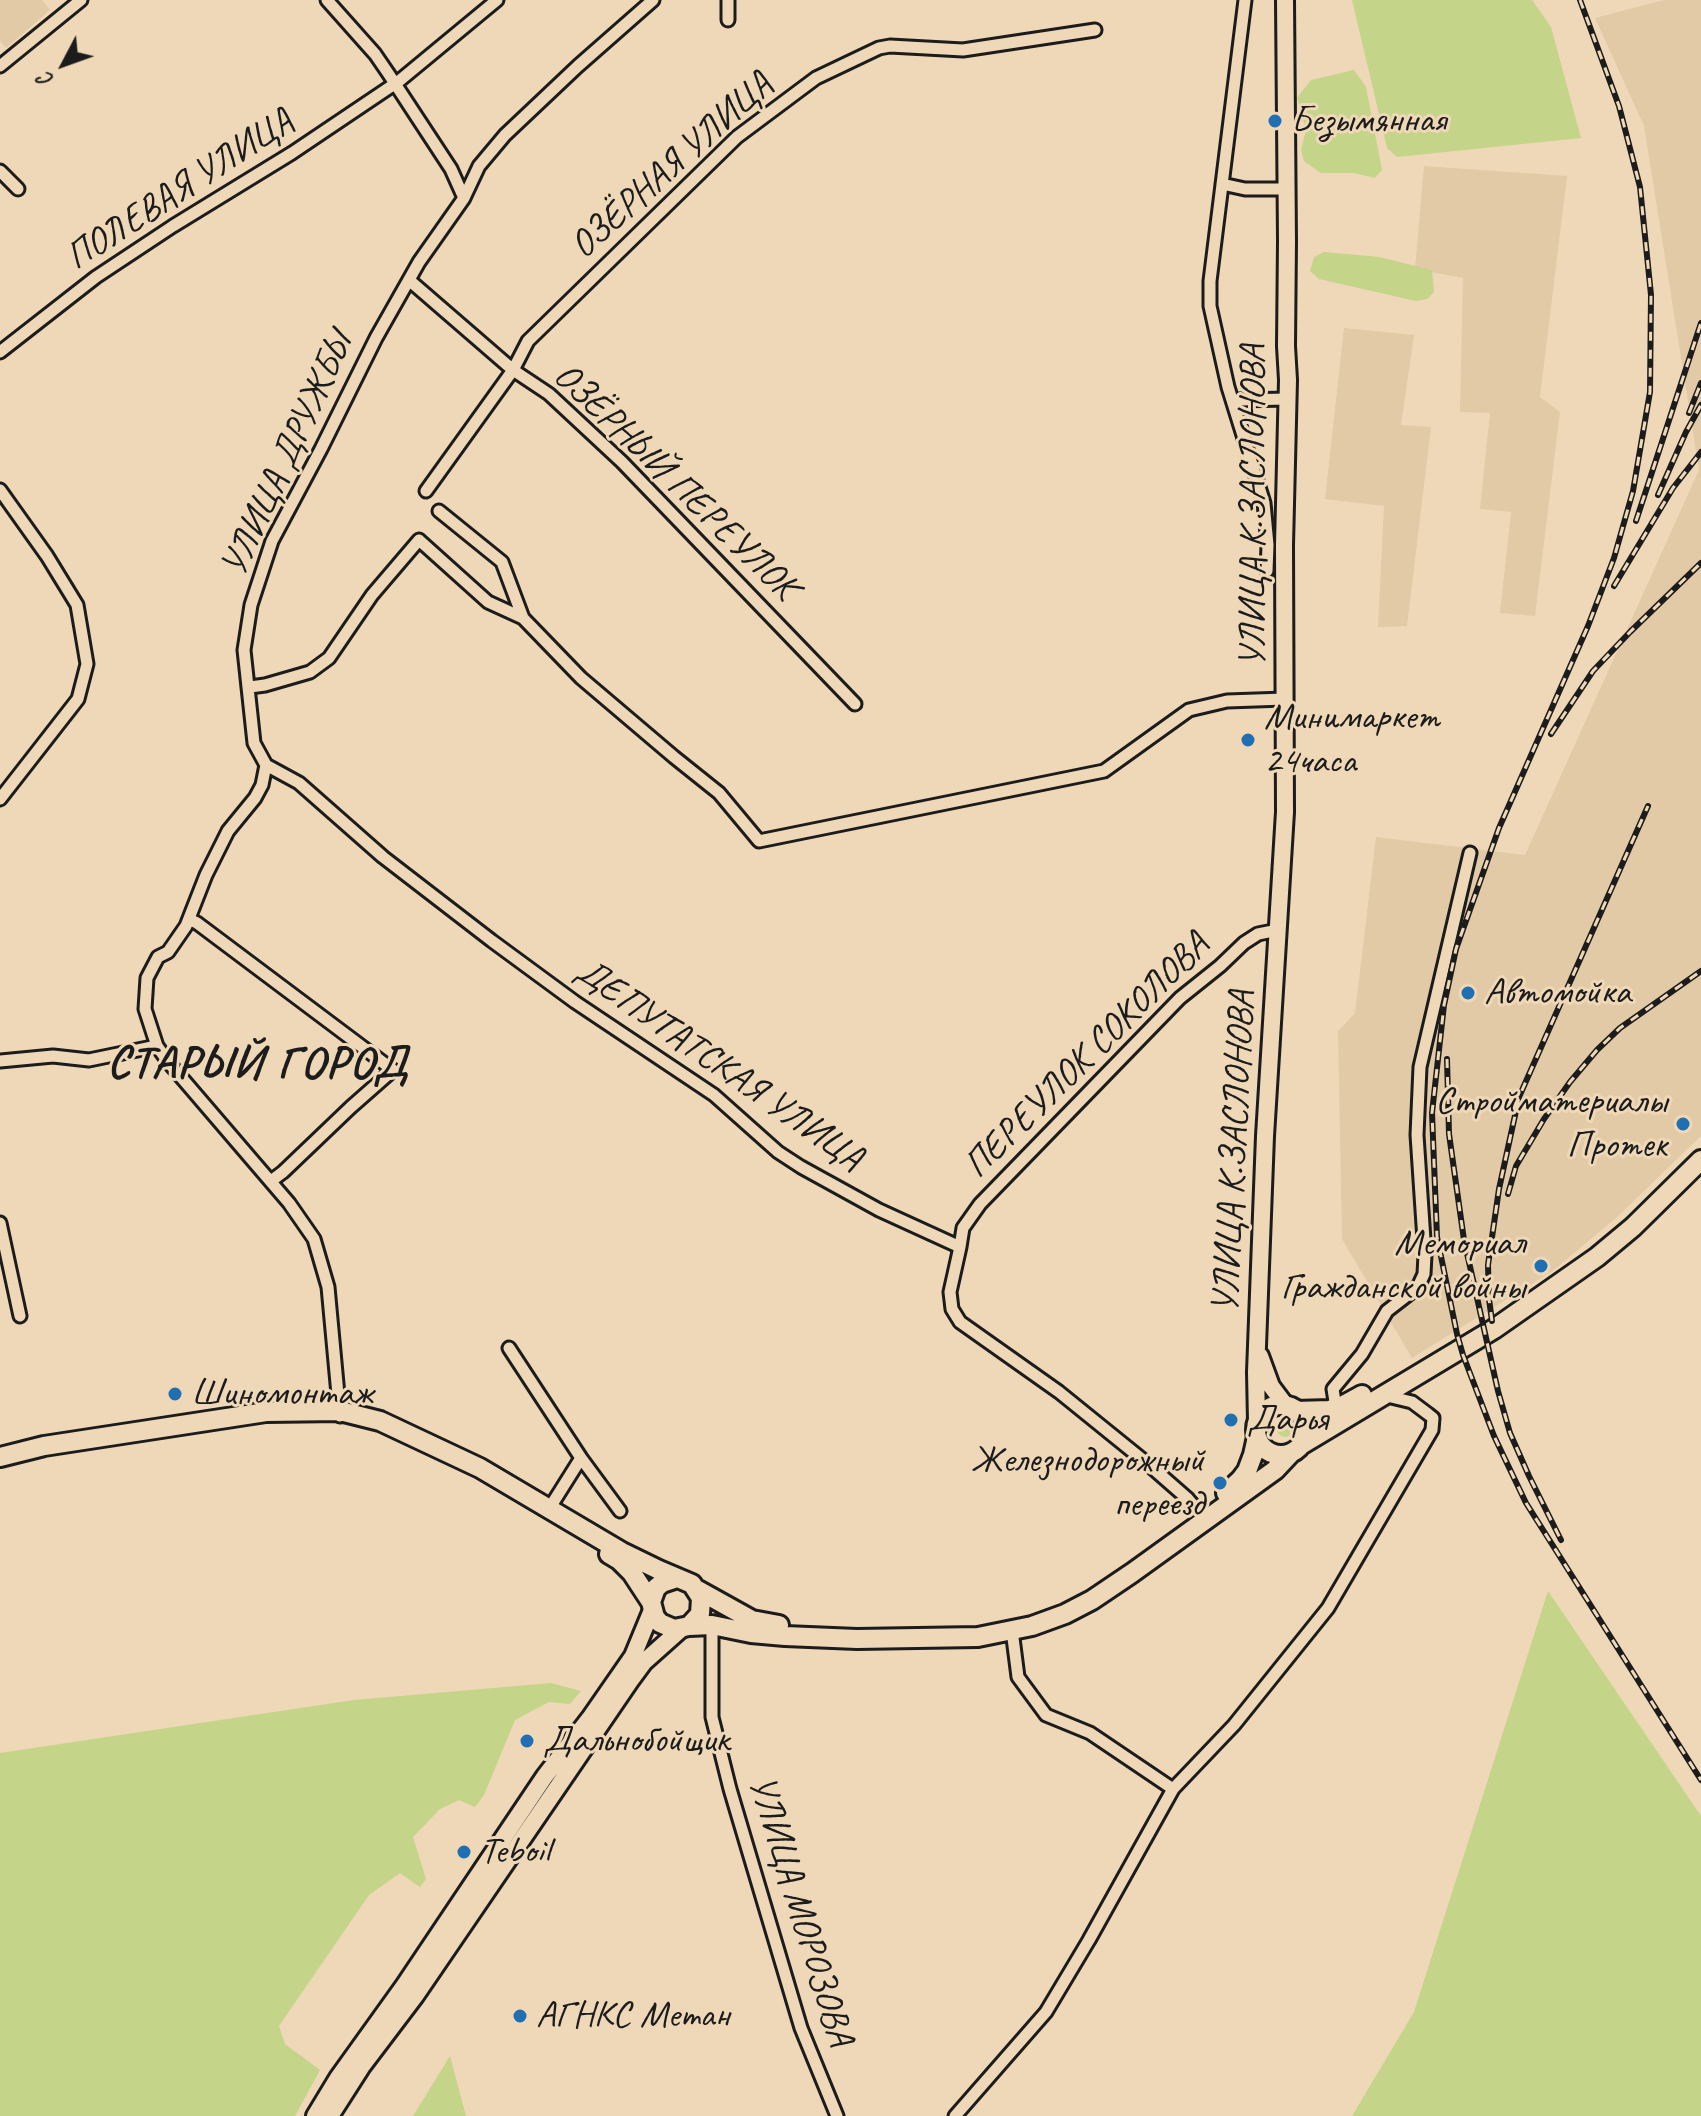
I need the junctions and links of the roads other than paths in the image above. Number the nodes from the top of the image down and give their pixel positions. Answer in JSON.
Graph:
{"nodes":[{"id":1,"x":81,"y":0,"type":"edge"},
{"id":2,"x":327,"y":0,"type":"edge"},
{"id":3,"x":497,"y":0,"type":"edge"},
{"id":4,"x":653,"y":0,"type":"edge"},
{"id":5,"x":728,"y":0,"type":"edge"},
{"id":6,"x":1245,"y":0,"type":"edge"},
{"id":7,"x":1285,"y":0,"type":"edge"},
{"id":8,"x":728,"y":20,"type":"dead end"},
{"id":9,"x":1095,"y":30,"type":"dead end"},
{"id":10,"x":0,"y":66,"type":"edge"},
{"id":11,"x":396,"y":84,"type":"junction"},
{"id":12,"x":0,"y":171,"type":"edge"},
{"id":13,"x":1222,"y":184,"type":"junction"},
{"id":14,"x":18,"y":189,"type":"dead end"},
{"id":15,"x":1286,"y":189,"type":"junction"},
{"id":16,"x":464,"y":198,"type":"junction"},
{"id":17,"x":409,"y":280,"type":"junction"},
{"id":18,"x":0,"y":352,"type":"edge"},
{"id":19,"x":513,"y":370,"type":"junction"},
{"id":20,"x":1288,"y":399,"type":"junction"},
{"id":21,"x":1238,"y":400,"type":"dead end"},
{"id":22,"x":0,"y":490,"type":"edge"},
{"id":23,"x":426,"y":491,"type":"dead end"},
{"id":24,"x":439,"y":511,"type":"dead end"},
{"id":25,"x":1276,"y":545,"type":"junction"},
{"id":26,"x":1267,"y":571,"type":"dead end"},
{"id":27,"x":523,"y":618,"type":"junction"},
{"id":28,"x":250,"y":687,"type":"junction"},
{"id":29,"x":1285,"y":699,"type":"junction"},
{"id":30,"x":855,"y":704,"type":"dead end"},
{"id":31,"x":266,"y":765,"type":"junction"},
{"id":32,"x":0,"y":799,"type":"edge"},
{"id":33,"x":1470,"y":853,"type":"dead end"},
{"id":34,"x":189,"y":919,"type":"junction"},
{"id":35,"x":1278,"y":930,"type":"junction"},
{"id":36,"x":157,"y":1046,"type":"junction"},
{"id":37,"x":0,"y":1061,"type":"edge"},
{"id":38,"x":1701,"y":1149,"type":"edge"},
{"id":39,"x":1701,"y":1160,"type":"edge"},
{"id":40,"x":271,"y":1181,"type":"junction"},
{"id":41,"x":0,"y":1223,"type":"edge"},
{"id":42,"x":960,"y":1247,"type":"junction"},
{"id":43,"x":20,"y":1316,"type":"dead end"},
{"id":44,"x":1258,"y":1347,"type":"junction"},
{"id":45,"x":509,"y":1348,"type":"dead end"},
{"id":46,"x":1383,"y":1395,"type":"junction"},
{"id":47,"x":1291,"y":1408,"type":"junction"},
{"id":48,"x":1336,"y":1408,"type":"junction"},
{"id":49,"x":340,"y":1416,"type":"junction"},
{"id":50,"x":1257,"y":1430,"type":"junction"},
{"id":51,"x":1296,"y":1449,"type":"junction"},
{"id":52,"x":0,"y":1457,"type":"edge"},
{"id":53,"x":581,"y":1458,"type":"junction"},
{"id":54,"x":0,"y":1470,"type":"edge"},
{"id":55,"x":549,"y":1509,"type":"junction"},
{"id":56,"x":620,"y":1511,"type":"dead end"},
{"id":57,"x":1199,"y":1512,"type":"junction"},
{"id":58,"x":677,"y":1578,"type":"junction"},
{"id":59,"x":698,"y":1590,"type":"junction"},
{"id":60,"x":651,"y":1606,"type":"junction"},
{"id":61,"x":712,"y":1625,"type":"junction"},
{"id":62,"x":685,"y":1628,"type":"junction"},
{"id":63,"x":1012,"y":1630,"type":"junction"},
{"id":64,"x":1173,"y":1789,"type":"junction"},
{"id":65,"x":315,"y":2116,"type":"edge"},
{"id":66,"x":330,"y":2116,"type":"edge"},
{"id":67,"x":837,"y":2116,"type":"edge"},
{"id":68,"x":955,"y":2116,"type":"edge"}],
"edges":[{"from":1,"to":10,"type":"street"},
{"from":2,"to":11,"type":"street"},
{"from":3,"to":11,"type":"street","name":"ПОЛЕВАЯ УЛИЦА"},
{"from":4,"to":16,"type":"street","name":"УЛИЦА ДРУЖБЫ"},
{"from":5,"to":8,"type":"street"},
{"from":6,"to":13,"type":"street"},
{"from":7,"to":15,"type":"street","name":"УЛИЦА К.ЗАСЛОНОВА"},
{"from":9,"to":19,"type":"street","name":"ОЗЁРНАЯ УЛИЦА"},
{"from":11,"to":16,"type":"street"},
{"from":11,"to":18,"type":"street","name":"ПОЛЕВАЯ УЛИЦА"},
{"from":12,"to":14,"type":"street"},
{"from":13,"to":15,"type":"street"},
{"from":13,"to":25,"type":"street"},
{"from":15,"to":20,"type":"street","name":"УЛИЦА К.ЗАСЛОНОВА"},
{"from":16,"to":17,"type":"street","name":"УЛИЦА ДРУЖБЫ"},
{"from":17,"to":19,"type":"street","name":"ОЗЁРНЫЙ ПЕРЕУЛОК"},
{"from":17,"to":28,"type":"street","name":"УЛИЦА ДРУЖБЫ"},
{"from":19,"to":23,"type":"street","name":"ОЗЁРНАЯ УЛИЦА"},
{"from":19,"to":30,"type":"street","name":"ОЗЁРНЫЙ ПЕРЕУЛОК"},
{"from":20,"to":21,"type":"street"},
{"from":20,"to":25,"type":"street","name":"УЛИЦА К.ЗАСЛОНОВА"},
{"from":22,"to":32,"type":"street"},
{"from":24,"to":27,"type":"street"},
{"from":25,"to":26,"type":"street"},
{"from":25,"to":29,"type":"street","name":"УЛИЦА К.ЗАСЛОНОВА"},
{"from":27,"to":28,"type":"street"},
{"from":27,"to":29,"type":"street"},
{"from":28,"to":31,"type":"street","name":"УЛИЦА ДРУЖБЫ"},
{"from":29,"to":35,"type":"street","name":"УЛИЦА К.ЗАСЛОНОВА"},
{"from":31,"to":34,"type":"street"},
{"from":31,"to":42,"type":"street","name":"ДЕПУТАТСКАЯ УЛИЦА"},
{"from":33,"to":48,"type":"street"},
{"from":34,"to":36,"type":"street"},
{"from":34,"to":40,"type":"street"},
{"from":35,"to":42,"type":"street","name":"ПЕРЕУЛОК СОКОЛОВА"},
{"from":35,"to":44,"type":"street","name":"УЛИЦА К.ЗАСЛОНОВА"},
{"from":36,"to":37,"type":"street"},
{"from":36,"to":40,"type":"street"},
{"from":38,"to":48,"type":"main road"},
{"from":39,"to":46,"type":"main road"},
{"from":40,"to":49,"type":"street"},
{"from":41,"to":43,"type":"street"},
{"from":42,"to":57,"type":"street"},
{"from":44,"to":47,"type":"street","name":"УЛИЦА К.ЗАСЛОНОВА"},
{"from":44,"to":50,"type":"street","name":"УЛИЦА К.ЗАСЛОНОВА"},
{"from":45,"to":53,"type":"street"},
{"from":46,"to":51,"type":"main road"},
{"from":46,"to":64,"type":"street"},
{"from":47,"to":48,"type":"main road"},
{"from":47,"to":50,"type":"main road"},
{"from":47,"to":51,"type":"main road"},
{"from":49,"to":52,"type":"main road"},
{"from":49,"to":54,"type":"main road"},
{"from":49,"to":55,"type":"main road"},
{"from":49,"to":60,"type":"main road"},
{"from":50,"to":51,"type":"main road"},
{"from":50,"to":57,"type":"main road"},
{"from":51,"to":63,"type":"main road"},
{"from":53,"to":55,"type":"street"},
{"from":53,"to":56,"type":"street"},
{"from":55,"to":58,"type":"main road"},
{"from":57,"to":59,"type":"main road"},
{"from":58,"to":59,"type":"main road"},
{"from":58,"to":60,"type":"main road"},
{"from":59,"to":62,"type":"main road"},
{"from":60,"to":62,"type":"main road"},
{"from":60,"to":65,"type":"street"},
{"from":61,"to":62,"type":"main road"},
{"from":61,"to":63,"type":"main road"},
{"from":61,"to":67,"type":"street","name":"УЛИЦА МОРОЗОВА"},
{"from":62,"to":66,"type":"street"},
{"from":63,"to":64,"type":"street"},
{"from":64,"to":68,"type":"street"}]}
